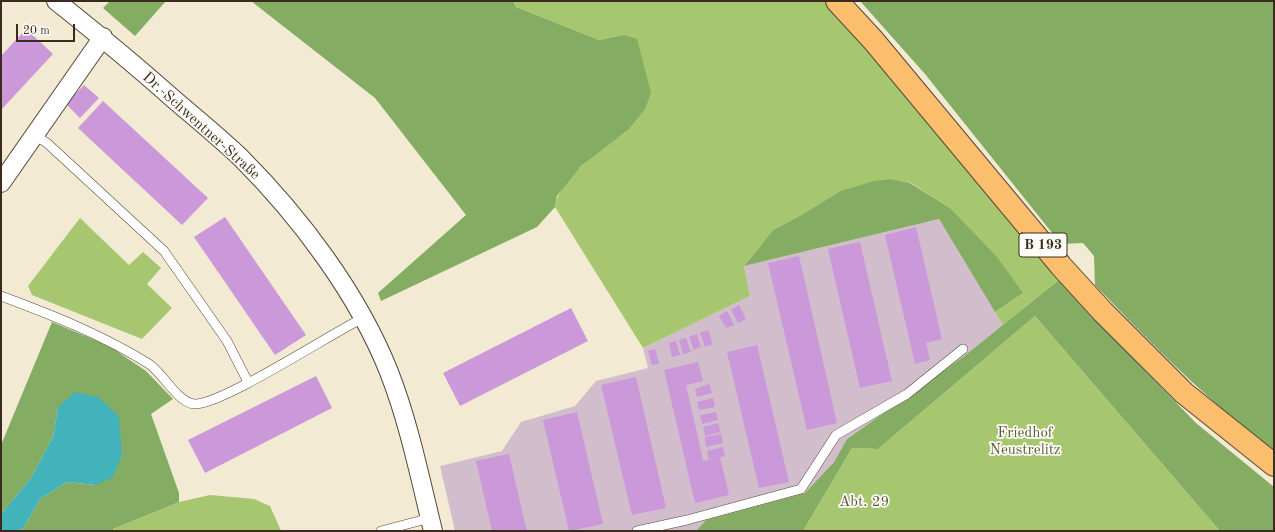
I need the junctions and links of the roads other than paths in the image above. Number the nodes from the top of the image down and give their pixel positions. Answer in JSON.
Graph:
{"nodes":[{"id":1,"x":56,"y":1,"type":"edge"},
{"id":2,"x":837,"y":1,"type":"edge"},
{"id":3,"x":103,"y":38,"type":"junction"},
{"id":4,"x":34,"y":135,"type":"junction"},
{"id":5,"x":1,"y":183,"type":"edge"},
{"id":6,"x":1,"y":296,"type":"edge"},
{"id":7,"x":363,"y":318,"type":"junction"},
{"id":8,"x":963,"y":349,"type":"dead end"},
{"id":9,"x":248,"y":382,"type":"junction"},
{"id":10,"x":1274,"y":465,"type":"edge"},
{"id":11,"x":432,"y":524,"type":"edge"},
{"id":12,"x":381,"y":531,"type":"edge"},
{"id":13,"x":637,"y":531,"type":"edge"}],
"edges":[{"from":1,"to":3,"type":"street","name":"Dr.-Schwentner-Straße"},
{"from":2,"to":10,"type":"main road","number":"B 193"},
{"from":3,"to":4,"type":"street"},
{"from":3,"to":7,"type":"street","name":"Dr.-Schwentner-Straße"},
{"from":4,"to":5,"type":"street"},
{"from":4,"to":9,"type":"lane"},
{"from":6,"to":9,"type":"lane"},
{"from":7,"to":9,"type":"lane"},
{"from":7,"to":11,"type":"street","name":"Dr.-Schwentner-Straße"},
{"from":8,"to":13,"type":"lane"},
{"from":11,"to":12,"type":"lane"}]}
